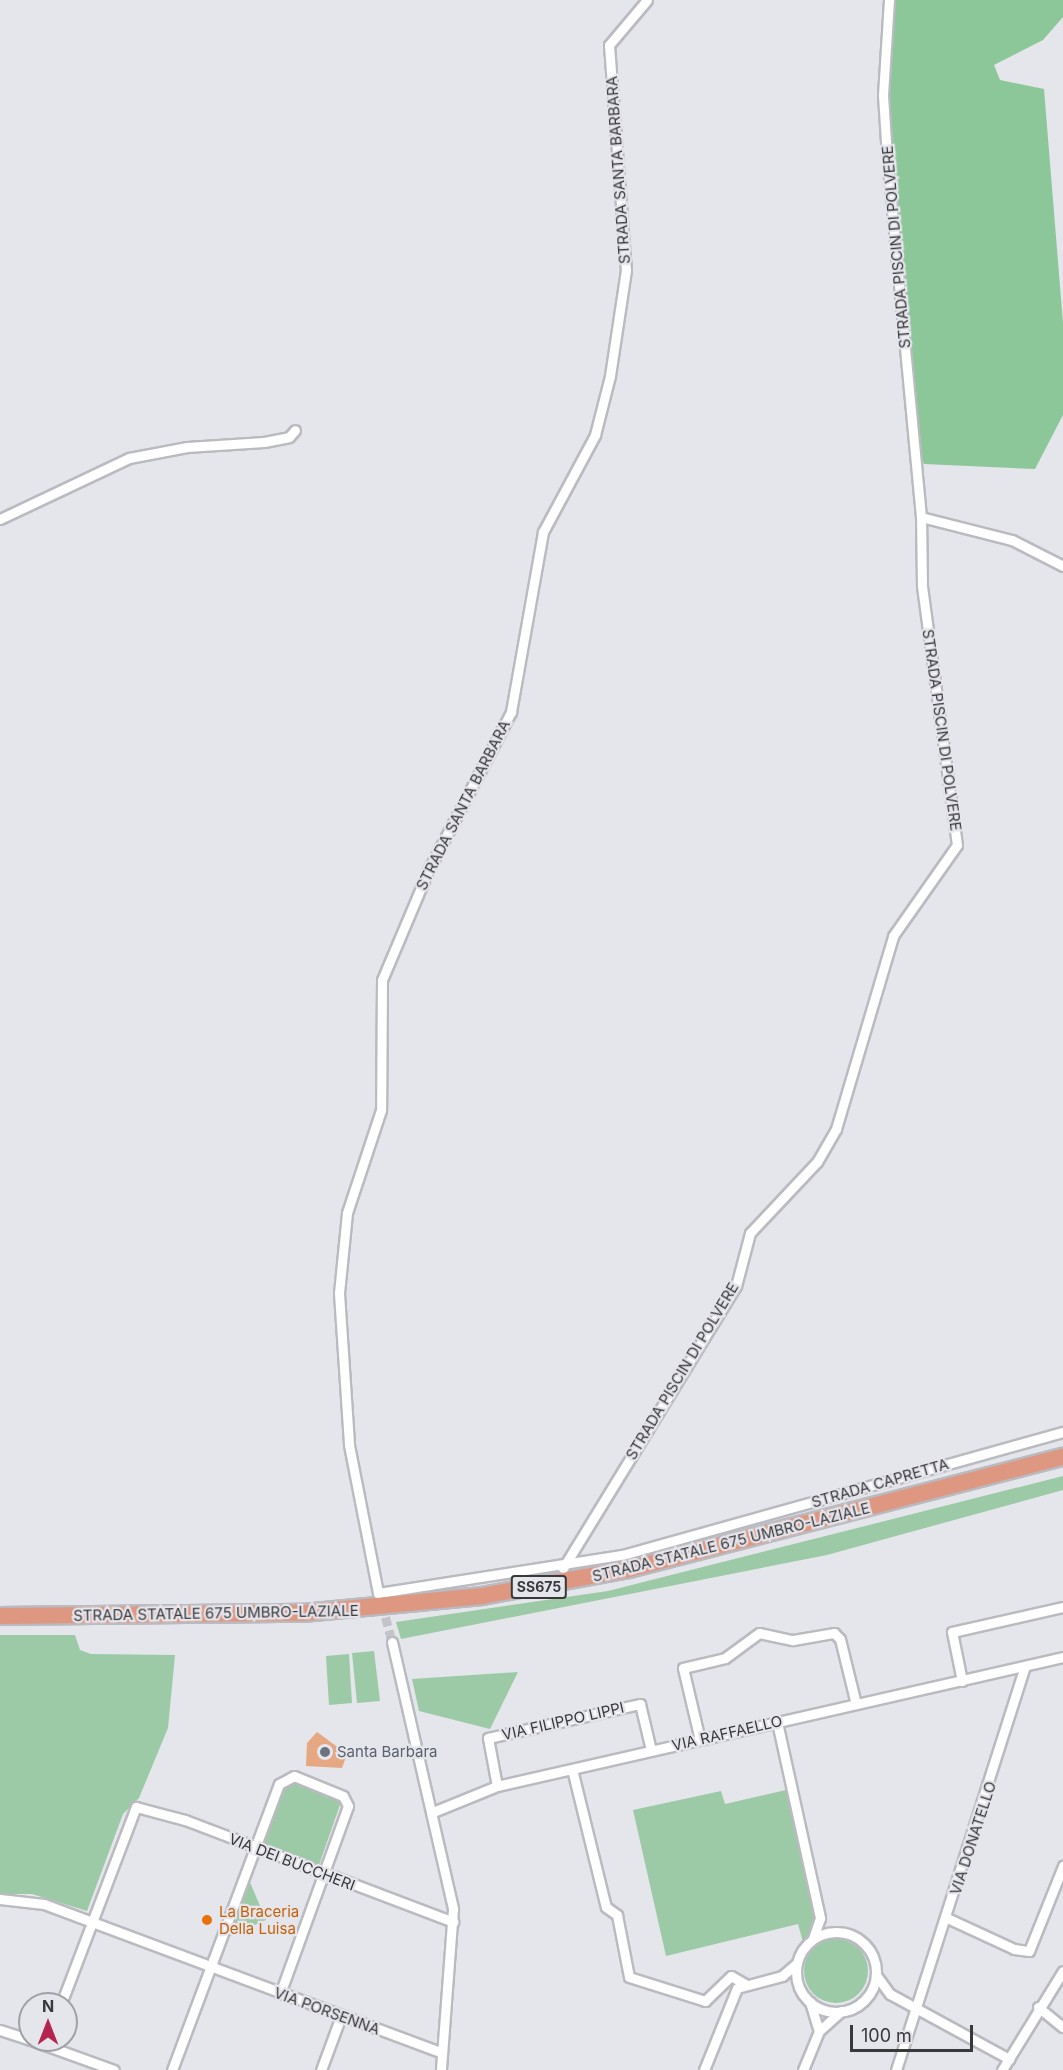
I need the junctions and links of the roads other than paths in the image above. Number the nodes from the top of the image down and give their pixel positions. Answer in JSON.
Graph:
{"nodes":[{"id":1,"x":647,"y":0,"type":"edge"},
{"id":2,"x":889,"y":0,"type":"edge"},
{"id":3,"x":295,"y":430,"type":"dead end"},
{"id":4,"x":921,"y":517,"type":"junction"},
{"id":5,"x":0,"y":519,"type":"edge"},
{"id":6,"x":1063,"y":566,"type":"edge"},
{"id":7,"x":1063,"y":1432,"type":"edge"},
{"id":8,"x":1063,"y":1457,"type":"edge"},
{"id":9,"x":1063,"y":1468,"type":"edge"},
{"id":10,"x":563,"y":1568,"type":"junction"},
{"id":11,"x":378,"y":1593,"type":"joint"},
{"id":12,"x":1063,"y":1607,"type":"edge"},
{"id":13,"x":0,"y":1617,"type":"edge"},
{"id":14,"x":0,"y":1627,"type":"edge"},
{"id":15,"x":392,"y":1642,"type":"tunnel mouth"},
{"id":16,"x":1063,"y":1657,"type":"edge"},
{"id":17,"x":1025,"y":1666,"type":"junction"},
{"id":18,"x":962,"y":1681,"type":"junction"},
{"id":19,"x":856,"y":1704,"type":"junction"},
{"id":20,"x":777,"y":1722,"type":"junction"},
{"id":21,"x":700,"y":1740,"type":"junction"},
{"id":22,"x":651,"y":1750,"type":"junction"},
{"id":23,"x":572,"y":1769,"type":"junction"},
{"id":24,"x":497,"y":1786,"type":"junction"},
{"id":25,"x":432,"y":1812,"type":"junction"},
{"id":26,"x":255,"y":1848,"type":"junction"},
{"id":27,"x":1063,"y":1866,"type":"edge"},
{"id":28,"x":324,"y":1874,"type":"junction"},
{"id":29,"x":0,"y":1899,"type":"edge"},
{"id":30,"x":820,"y":1918,"type":"junction"},
{"id":31,"x":947,"y":1918,"type":"junction"},
{"id":32,"x":89,"y":1922,"type":"junction"},
{"id":33,"x":453,"y":1922,"type":"junction"},
{"id":34,"x":837,"y":1932,"type":"junction"},
{"id":35,"x":811,"y":1940,"type":"junction"},
{"id":36,"x":797,"y":1963,"type":"junction"},
{"id":37,"x":211,"y":1968,"type":"junction"},
{"id":38,"x":1063,"y":1971,"type":"edge"},
{"id":39,"x":876,"y":1972,"type":"junction"},
{"id":40,"x":778,"y":1977,"type":"junction"},
{"id":41,"x":745,"y":1984,"type":"junction"},
{"id":42,"x":800,"y":1990,"type":"junction"},
{"id":43,"x":65,"y":1992,"type":"edge"},
{"id":44,"x":280,"y":1994,"type":"junction"},
{"id":45,"x":890,"y":1994,"type":"junction"},
{"id":46,"x":866,"y":1998,"type":"junction"},
{"id":47,"x":809,"y":2001,"type":"junction"},
{"id":48,"x":1038,"y":2007,"type":"junction"},
{"id":49,"x":917,"y":2009,"type":"junction"},
{"id":50,"x":841,"y":2011,"type":"junction"},
{"id":51,"x":341,"y":2016,"type":"junction"},
{"id":52,"x":1063,"y":2027,"type":"edge"},
{"id":53,"x":0,"y":2030,"type":"edge"},
{"id":54,"x":819,"y":2031,"type":"junction"},
{"id":55,"x":18,"y":2036,"type":"edge"},
{"id":56,"x":68,"y":2052,"type":"edge"},
{"id":57,"x":442,"y":2053,"type":"junction"},
{"id":58,"x":84,"y":2059,"type":"junction"},
{"id":59,"x":1009,"y":2059,"type":"junction"},
{"id":60,"x":81,"y":2070,"type":"edge"},
{"id":61,"x":114,"y":2070,"type":"edge"},
{"id":62,"x":172,"y":2070,"type":"edge"},
{"id":63,"x":321,"y":2070,"type":"edge"},
{"id":64,"x":441,"y":2070,"type":"edge"},
{"id":65,"x":704,"y":2070,"type":"edge"},
{"id":66,"x":803,"y":2070,"type":"edge"},
{"id":67,"x":896,"y":2070,"type":"edge"},
{"id":68,"x":1002,"y":2070,"type":"edge"}],
"edges":[{"from":1,"to":11,"type":"street","name":"STRADA SANTA BARBARA"},
{"from":2,"to":4,"type":"street","name":"STRADA PISCIN DI POLVERE"},
{"from":3,"to":5,"type":"street"},
{"from":4,"to":6,"type":"street"},
{"from":4,"to":10,"type":"street","name":"STRADA PISCIN DI POLVERE"},
{"from":7,"to":10,"type":"street","name":"STRADA CAPRETTA"},
{"from":8,"to":13,"type":"highway","name":"STRADA STATALE 675 UMBRO-LAZIALE","number":"SS675"},
{"from":9,"to":14,"type":"highway","name":"STRADA STATALE 675 UMBRO-LAZIALE","number":"SS675"},
{"from":10,"to":11,"type":"street","name":"STRADA CAPRETTA"},
{"from":12,"to":18,"type":"street"},
{"from":15,"to":25,"type":"street"},
{"from":16,"to":17,"type":"street","name":"VIA RAFFAELLO"},
{"from":17,"to":18,"type":"street","name":"VIA RAFFAELLO"},
{"from":17,"to":31,"type":"street","name":"VIA DONATELLO"},
{"from":18,"to":19,"type":"street","name":"VIA RAFFAELLO"},
{"from":19,"to":20,"type":"street","name":"VIA RAFFAELLO"},
{"from":19,"to":21,"type":"street"},
{"from":20,"to":21,"type":"street","name":"VIA RAFFAELLO"},
{"from":20,"to":30,"type":"street"},
{"from":21,"to":22,"type":"street","name":"VIA RAFFAELLO"},
{"from":22,"to":23,"type":"street","name":"VIA RAFFAELLO"},
{"from":22,"to":24,"type":"street","name":"VIA FILIPPO LIPPI"},
{"from":23,"to":24,"type":"street","name":"VIA RAFFAELLO"},
{"from":23,"to":41,"type":"street"},
{"from":24,"to":25,"type":"street","name":"VIA RAFFAELLO"},
{"from":25,"to":33,"type":"street"},
{"from":26,"to":28,"type":"street","name":"VIA DEI BUCCHERI"},
{"from":26,"to":28,"type":"street"},
{"from":26,"to":32,"type":"street","name":"VIA DEI BUCCHERI"},
{"from":26,"to":37,"type":"street"},
{"from":27,"to":31,"type":"street"},
{"from":28,"to":33,"type":"street","name":"VIA DEI BUCCHERI"},
{"from":28,"to":44,"type":"street"},
{"from":29,"to":32,"type":"street","name":"VIA PORSENNA"},
{"from":30,"to":34,"type":"street"},
{"from":30,"to":35,"type":"street"},
{"from":31,"to":49,"type":"street","name":"VIA DONATELLO"},
{"from":32,"to":37,"type":"street","name":"VIA PORSENNA"},
{"from":32,"to":43,"type":"street"},
{"from":33,"to":57,"type":"street"},
{"from":34,"to":35,"type":"street"},
{"from":34,"to":39,"type":"street"},
{"from":35,"to":36,"type":"street"},
{"from":36,"to":40,"type":"street"},
{"from":36,"to":42,"type":"street"},
{"from":37,"to":44,"type":"street","name":"VIA PORSENNA"},
{"from":37,"to":62,"type":"street"},
{"from":38,"to":48,"type":"street"},
{"from":39,"to":45,"type":"street"},
{"from":39,"to":46,"type":"street"},
{"from":40,"to":41,"type":"street"},
{"from":40,"to":42,"type":"street"},
{"from":41,"to":65,"type":"street"},
{"from":42,"to":47,"type":"street"},
{"from":44,"to":51,"type":"street","name":"VIA PORSENNA"},
{"from":45,"to":46,"type":"street"},
{"from":45,"to":49,"type":"street"},
{"from":46,"to":50,"type":"street"},
{"from":47,"to":50,"type":"street"},
{"from":47,"to":54,"type":"street"},
{"from":48,"to":52,"type":"street"},
{"from":48,"to":59,"type":"street"},
{"from":49,"to":59,"type":"street"},
{"from":49,"to":67,"type":"street","name":"VIA DONATELLO"},
{"from":50,"to":54,"type":"street"},
{"from":51,"to":57,"type":"street","name":"VIA PORSENNA"},
{"from":51,"to":63,"type":"street"},
{"from":53,"to":55,"type":"street"},
{"from":54,"to":66,"type":"street"},
{"from":56,"to":58,"type":"street"},
{"from":57,"to":64,"type":"street"},
{"from":58,"to":60,"type":"street"},
{"from":58,"to":61,"type":"street"},
{"from":59,"to":68,"type":"street"}]}
